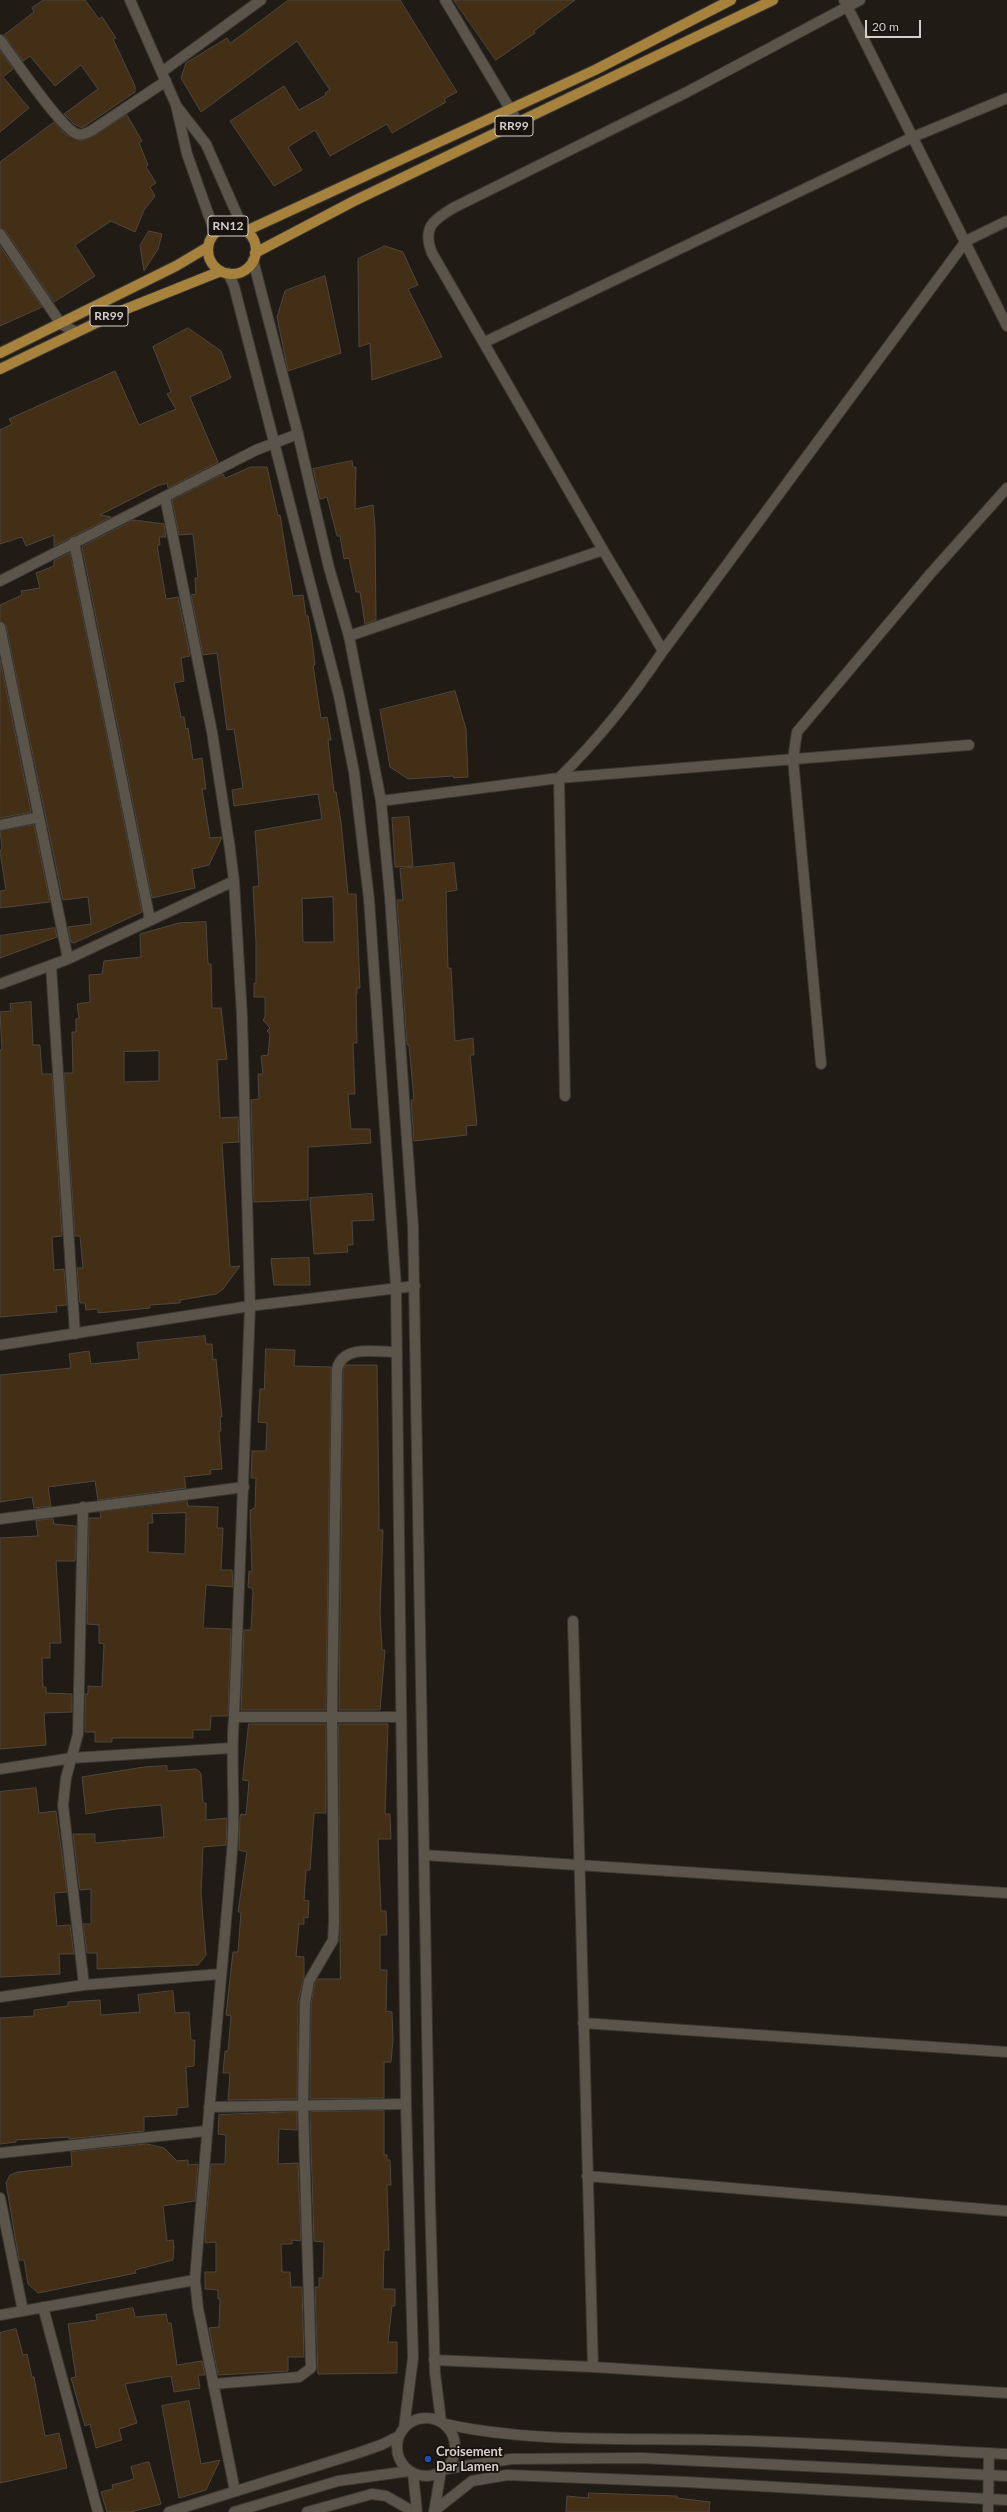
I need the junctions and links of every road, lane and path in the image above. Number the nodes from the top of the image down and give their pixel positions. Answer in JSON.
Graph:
{"nodes":[{"id":1,"x":130,"y":0,"type":"edge"},
{"id":2,"x":261,"y":0,"type":"edge"},
{"id":3,"x":445,"y":0,"type":"edge"},
{"id":4,"x":731,"y":0,"type":"edge"},
{"id":5,"x":773,"y":0,"type":"edge"},
{"id":6,"x":860,"y":0,"type":"edge"},
{"id":7,"x":845,"y":3,"type":"edge"},
{"id":8,"x":0,"y":40,"type":"edge"},
{"id":9,"x":165,"y":76,"type":"junction"},
{"id":10,"x":1007,"y":98,"type":"edge"},
{"id":11,"x":176,"y":105,"type":"junction"},
{"id":12,"x":512,"y":109,"type":"junction"},
{"id":13,"x":519,"y":124,"type":"junction"},
{"id":14,"x":912,"y":137,"type":"junction"},
{"id":15,"x":1007,"y":221,"type":"edge"},
{"id":16,"x":244,"y":230,"type":"junction"},
{"id":17,"x":215,"y":233,"type":"junction"},
{"id":18,"x":0,"y":234,"type":"edge"},
{"id":19,"x":966,"y":241,"type":"junction"},
{"id":20,"x":208,"y":247,"type":"junction"},
{"id":21,"x":254,"y":257,"type":"junction"},
{"id":22,"x":225,"y":272,"type":"junction"},
{"id":23,"x":61,"y":324,"type":"junction"},
{"id":24,"x":1007,"y":326,"type":"edge"},
{"id":25,"x":76,"y":332,"type":"junction"},
{"id":26,"x":485,"y":342,"type":"junction"},
{"id":27,"x":0,"y":353,"type":"edge"},
{"id":28,"x":0,"y":369,"type":"edge"},
{"id":29,"x":298,"y":434,"type":"junction"},
{"id":30,"x":275,"y":443,"type":"junction"},
{"id":31,"x":1007,"y":488,"type":"edge"},
{"id":32,"x":165,"y":497,"type":"junction"},
{"id":33,"x":74,"y":542,"type":"junction"},
{"id":34,"x":603,"y":550,"type":"junction"},
{"id":35,"x":0,"y":581,"type":"edge"},
{"id":36,"x":0,"y":626,"type":"edge"},
{"id":37,"x":349,"y":636,"type":"junction"},
{"id":38,"x":663,"y":651,"type":"junction"},
{"id":39,"x":969,"y":745,"type":"dead end"},
{"id":40,"x":793,"y":759,"type":"junction"},
{"id":41,"x":559,"y":778,"type":"junction"},
{"id":42,"x":381,"y":801,"type":"junction"},
{"id":43,"x":39,"y":817,"type":"junction"},
{"id":44,"x":0,"y":825,"type":"edge"},
{"id":45,"x":234,"y":881,"type":"junction"},
{"id":46,"x":150,"y":920,"type":"junction"},
{"id":47,"x":68,"y":959,"type":"junction"},
{"id":48,"x":51,"y":966,"type":"junction"},
{"id":49,"x":0,"y":984,"type":"edge"},
{"id":50,"x":821,"y":1064,"type":"dead end"},
{"id":51,"x":565,"y":1096,"type":"dead end"},
{"id":52,"x":415,"y":1286,"type":"junction"},
{"id":53,"x":396,"y":1287,"type":"junction"},
{"id":54,"x":250,"y":1306,"type":"junction"},
{"id":55,"x":75,"y":1334,"type":"junction"},
{"id":56,"x":0,"y":1345,"type":"edge"},
{"id":57,"x":397,"y":1352,"type":"junction"},
{"id":58,"x":244,"y":1487,"type":"junction"},
{"id":59,"x":83,"y":1507,"type":"junction"},
{"id":60,"x":0,"y":1520,"type":"edge"},
{"id":61,"x":573,"y":1621,"type":"dead end"},
{"id":62,"x":332,"y":1716,"type":"junction"},
{"id":63,"x":234,"y":1717,"type":"junction"},
{"id":64,"x":400,"y":1717,"type":"junction"},
{"id":65,"x":231,"y":1748,"type":"junction"},
{"id":66,"x":72,"y":1758,"type":"junction"},
{"id":67,"x":0,"y":1769,"type":"edge"},
{"id":68,"x":424,"y":1855,"type":"junction"},
{"id":69,"x":578,"y":1865,"type":"junction"},
{"id":70,"x":1007,"y":1893,"type":"edge"},
{"id":71,"x":220,"y":1974,"type":"junction"},
{"id":72,"x":84,"y":1985,"type":"junction"},
{"id":73,"x":0,"y":1997,"type":"edge"},
{"id":74,"x":583,"y":2023,"type":"junction"},
{"id":75,"x":1007,"y":2052,"type":"edge"},
{"id":76,"x":406,"y":2104,"type":"junction"},
{"id":77,"x":303,"y":2105,"type":"junction"},
{"id":78,"x":209,"y":2107,"type":"junction"},
{"id":79,"x":206,"y":2131,"type":"junction"},
{"id":80,"x":0,"y":2152,"type":"edge"},
{"id":81,"x":587,"y":2176,"type":"junction"},
{"id":82,"x":0,"y":2198,"type":"edge"},
{"id":83,"x":1007,"y":2211,"type":"edge"},
{"id":84,"x":195,"y":2280,"type":"junction"},
{"id":85,"x":43,"y":2307,"type":"junction"},
{"id":86,"x":23,"y":2311,"type":"junction"},
{"id":87,"x":0,"y":2315,"type":"edge"},
{"id":88,"x":434,"y":2360,"type":"junction"},
{"id":89,"x":593,"y":2367,"type":"junction"},
{"id":90,"x":213,"y":2384,"type":"junction"},
{"id":91,"x":1007,"y":2393,"type":"edge"},
{"id":92,"x":443,"y":2423,"type":"junction"},
{"id":93,"x":401,"y":2432,"type":"junction"},
{"id":94,"x":989,"y":2454,"type":"junction"},
{"id":95,"x":1007,"y":2454,"type":"edge"},
{"id":96,"x":443,"y":2470,"type":"junction"},
{"id":97,"x":411,"y":2472,"type":"junction"},
{"id":98,"x":989,"y":2475,"type":"junction"},
{"id":99,"x":1007,"y":2476,"type":"edge"},
{"id":100,"x":235,"y":2491,"type":"junction"},
{"id":101,"x":988,"y":2498,"type":"junction"},
{"id":102,"x":1007,"y":2500,"type":"edge"},
{"id":103,"x":98,"y":2512,"type":"edge"},
{"id":104,"x":169,"y":2512,"type":"edge"},
{"id":105,"x":234,"y":2512,"type":"edge"},
{"id":106,"x":307,"y":2512,"type":"edge"},
{"id":107,"x":416,"y":2512,"type":"edge"},
{"id":108,"x":434,"y":2512,"type":"edge"},
{"id":109,"x":988,"y":2512,"type":"edge"}],
"edges":[{"from":1,"to":9,"type":"street"},
{"from":2,"to":9,"type":"street"},
{"from":3,"to":12,"type":"street"},
{"from":4,"to":12,"type":"main road","number":"RR99"},
{"from":5,"to":13,"type":"main road","number":"RR99"},
{"from":6,"to":7,"type":"street"},
{"from":7,"to":14,"type":"street"},
{"from":7,"to":26,"type":"street"},
{"from":8,"to":9,"type":"street"},
{"from":9,"to":11,"type":"street"},
{"from":10,"to":14,"type":"street"},
{"from":11,"to":16,"type":"street"},
{"from":11,"to":17,"type":"street"},
{"from":12,"to":13,"type":"street"},
{"from":12,"to":16,"type":"main road","number":"RR99"},
{"from":13,"to":21,"type":"main road","number":"RR99"},
{"from":14,"to":19,"type":"street"},
{"from":14,"to":26,"type":"street"},
{"from":15,"to":19,"type":"street"},
{"from":16,"to":17,"type":"main road","number":"RN12"},
{"from":16,"to":21,"type":"main road","number":"RN12"},
{"from":17,"to":20,"type":"main road","number":"RN12"},
{"from":18,"to":23,"type":"street"},
{"from":19,"to":24,"type":"street"},
{"from":19,"to":38,"type":"street"},
{"from":20,"to":22,"type":"main road","number":"RN12"},
{"from":20,"to":23,"type":"main road","number":"RR99"},
{"from":21,"to":22,"type":"main road"},
{"from":21,"to":29,"type":"street"},
{"from":22,"to":25,"type":"main road","number":"RR99"},
{"from":22,"to":30,"type":"street"},
{"from":23,"to":25,"type":"street"},
{"from":23,"to":27,"type":"main road","number":"RR99"},
{"from":25,"to":28,"type":"main road","number":"RR99"},
{"from":26,"to":34,"type":"street"},
{"from":29,"to":30,"type":"street"},
{"from":29,"to":37,"type":"street"},
{"from":30,"to":32,"type":"street"},
{"from":30,"to":53,"type":"street"},
{"from":31,"to":40,"type":"street"},
{"from":32,"to":33,"type":"street"},
{"from":32,"to":45,"type":"street"},
{"from":33,"to":35,"type":"street"},
{"from":33,"to":46,"type":"street"},
{"from":34,"to":37,"type":"street"},
{"from":34,"to":38,"type":"street"},
{"from":36,"to":43,"type":"street"},
{"from":37,"to":42,"type":"street"},
{"from":38,"to":41,"type":"street"},
{"from":39,"to":40,"type":"street"},
{"from":40,"to":41,"type":"street"},
{"from":40,"to":50,"type":"street"},
{"from":41,"to":42,"type":"street"},
{"from":41,"to":51,"type":"street"},
{"from":42,"to":52,"type":"street"},
{"from":43,"to":44,"type":"street"},
{"from":43,"to":47,"type":"street"},
{"from":45,"to":46,"type":"street"},
{"from":45,"to":54,"type":"street"},
{"from":46,"to":47,"type":"street"},
{"from":47,"to":48,"type":"street"},
{"from":48,"to":49,"type":"street"},
{"from":48,"to":55,"type":"street"},
{"from":52,"to":53,"type":"street"},
{"from":52,"to":68,"type":"street"},
{"from":53,"to":54,"type":"street"},
{"from":53,"to":57,"type":"street"},
{"from":54,"to":55,"type":"street"},
{"from":54,"to":58,"type":"street"},
{"from":55,"to":56,"type":"street"},
{"from":57,"to":62,"type":"street"},
{"from":57,"to":64,"type":"street"},
{"from":58,"to":59,"type":"street"},
{"from":58,"to":63,"type":"street"},
{"from":59,"to":60,"type":"street"},
{"from":59,"to":66,"type":"street"},
{"from":61,"to":69,"type":"street"},
{"from":62,"to":63,"type":"street"},
{"from":62,"to":64,"type":"street"},
{"from":62,"to":77,"type":"street"},
{"from":63,"to":65,"type":"street"},
{"from":64,"to":76,"type":"street"},
{"from":65,"to":66,"type":"street"},
{"from":65,"to":71,"type":"street"},
{"from":66,"to":67,"type":"street"},
{"from":66,"to":72,"type":"street"},
{"from":68,"to":69,"type":"street"},
{"from":68,"to":88,"type":"street"},
{"from":69,"to":70,"type":"street"},
{"from":69,"to":74,"type":"street"},
{"from":71,"to":72,"type":"street"},
{"from":71,"to":78,"type":"street"},
{"from":72,"to":73,"type":"street"},
{"from":74,"to":75,"type":"street"},
{"from":74,"to":81,"type":"street"},
{"from":76,"to":77,"type":"street"},
{"from":76,"to":93,"type":"street"},
{"from":77,"to":78,"type":"street"},
{"from":77,"to":90,"type":"street"},
{"from":78,"to":79,"type":"street"},
{"from":79,"to":80,"type":"street"},
{"from":79,"to":84,"type":"street"},
{"from":81,"to":83,"type":"street"},
{"from":81,"to":89,"type":"street"},
{"from":82,"to":86,"type":"street"},
{"from":84,"to":85,"type":"street"},
{"from":84,"to":90,"type":"street"},
{"from":85,"to":86,"type":"street"},
{"from":85,"to":103,"type":"street"},
{"from":86,"to":87,"type":"street"},
{"from":88,"to":89,"type":"street"},
{"from":88,"to":92,"type":"street"},
{"from":89,"to":91,"type":"street"},
{"from":90,"to":100,"type":"street"},
{"from":92,"to":93,"type":"street"},
{"from":92,"to":94,"type":"street"},
{"from":92,"to":96,"type":"street"},
{"from":93,"to":97,"type":"street"},
{"from":93,"to":100,"type":"street"},
{"from":94,"to":95,"type":"street"},
{"from":94,"to":98,"type":"street"},
{"from":96,"to":97,"type":"street"},
{"from":96,"to":98,"type":"street"},
{"from":96,"to":108,"type":"street"},
{"from":97,"to":105,"type":"street"},
{"from":97,"to":107,"type":"street"},
{"from":98,"to":99,"type":"street"},
{"from":98,"to":101,"type":"street"},
{"from":100,"to":104,"type":"street"},
{"from":101,"to":102,"type":"street"},
{"from":101,"to":108,"type":"street"},
{"from":101,"to":109,"type":"street"},
{"from":106,"to":107,"type":"street"}]}
